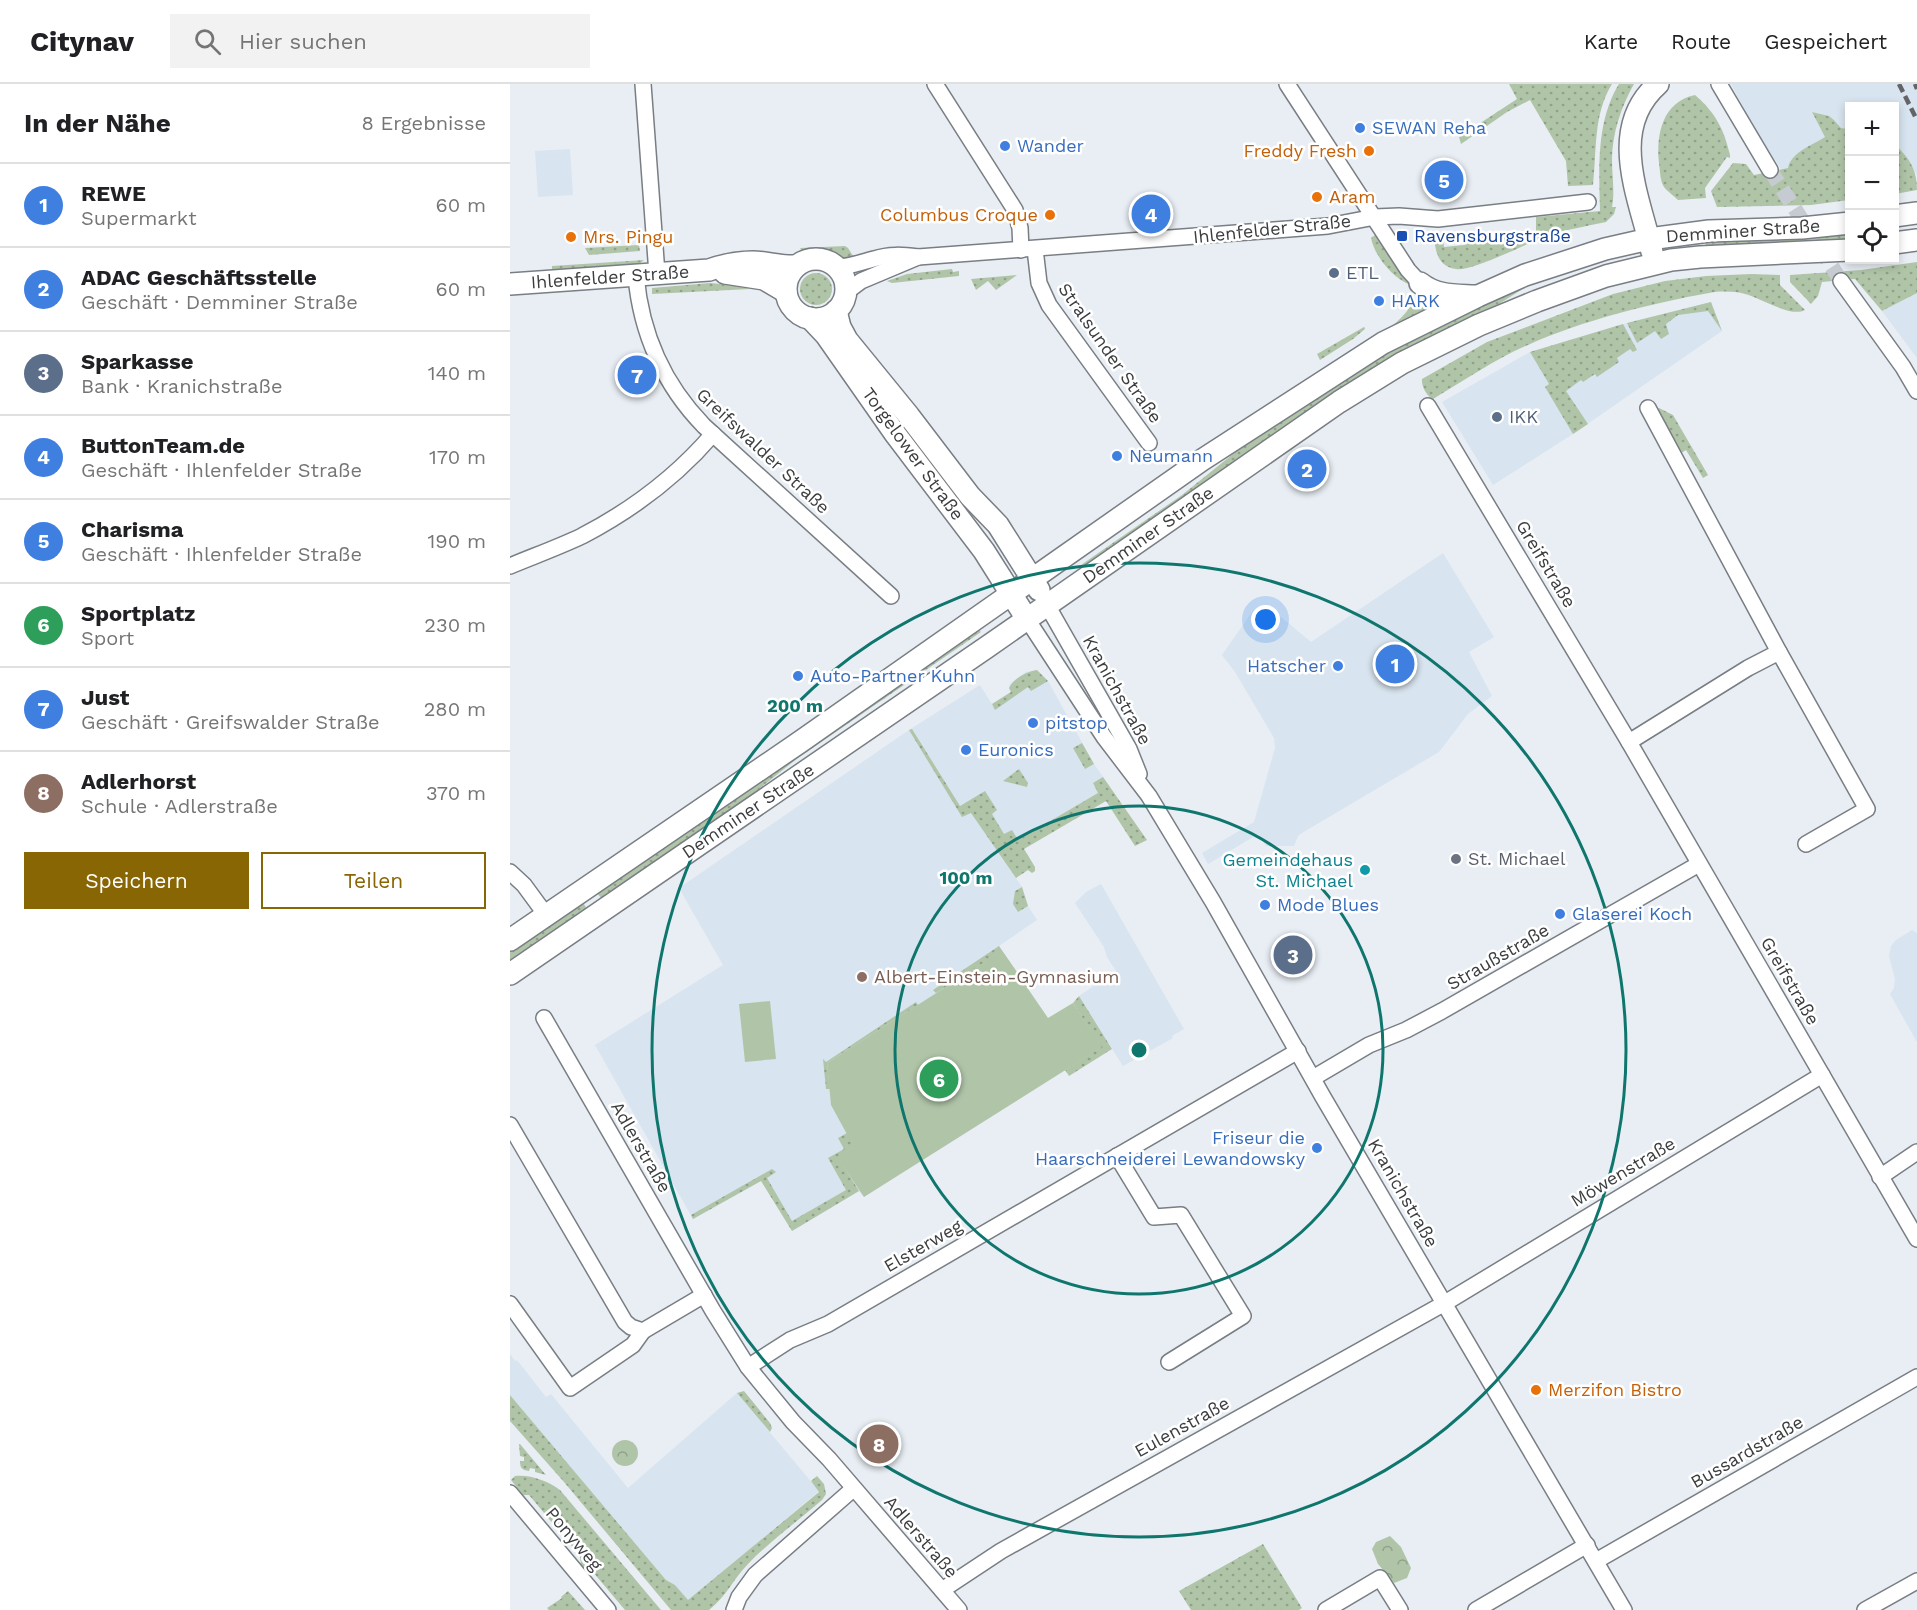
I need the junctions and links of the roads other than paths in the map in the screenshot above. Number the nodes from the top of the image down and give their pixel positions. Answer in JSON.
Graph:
{"nodes":[{"id":1,"x":643,"y":84,"type":"edge"},
{"id":2,"x":935,"y":84,"type":"edge"},
{"id":3,"x":1287,"y":84,"type":"edge"},
{"id":4,"x":1658,"y":84,"type":"edge"},
{"id":5,"x":1719,"y":84,"type":"edge"},
{"id":6,"x":1770,"y":170,"type":"tunnel mouth"},
{"id":7,"x":1588,"y":202,"type":"dead end"},
{"id":8,"x":1917,"y":213,"type":"edge"},
{"id":9,"x":1899,"y":215,"type":"edge"},
{"id":10,"x":1375,"y":217,"type":"junction"},
{"id":11,"x":1845,"y":224,"type":"edge"},
{"id":12,"x":1649,"y":239,"type":"junction"},
{"id":13,"x":1917,"y":240,"type":"edge"},
{"id":14,"x":1899,"y":242,"type":"edge"},
{"id":15,"x":1028,"y":250,"type":"junction"},
{"id":16,"x":1845,"y":250,"type":"edge"},
{"id":17,"x":918,"y":257,"type":"junction"},
{"id":18,"x":1655,"y":264,"type":"junction"},
{"id":19,"x":796,"y":266,"type":"junction"},
{"id":20,"x":836,"y":267,"type":"junction"},
{"id":21,"x":710,"y":270,"type":"junction"},
{"id":22,"x":657,"y":274,"type":"junction"},
{"id":23,"x":636,"y":276,"type":"junction"},
{"id":24,"x":1841,"y":280,"type":"tunnel mouth"},
{"id":25,"x":1419,"y":283,"type":"joint"},
{"id":26,"x":510,"y":284,"type":"edge"},
{"id":27,"x":786,"y":292,"type":"junction"},
{"id":28,"x":1478,"y":296,"type":"junction"},
{"id":29,"x":841,"y":302,"type":"junction"},
{"id":30,"x":810,"y":318,"type":"junction"},
{"id":31,"x":1917,"y":391,"type":"edge"},
{"id":32,"x":1428,"y":406,"type":"dead end"},
{"id":33,"x":1648,"y":408,"type":"dead end"},
{"id":34,"x":713,"y":434,"type":"junction"},
{"id":35,"x":1149,"y":444,"type":"dead end"},
{"id":36,"x":510,"y":566,"type":"edge"},
{"id":37,"x":1032,"y":579,"type":"junction"},
{"id":38,"x":1011,"y":594,"type":"junction"},
{"id":39,"x":891,"y":596,"type":"dead end"},
{"id":40,"x":1047,"y":605,"type":"junction"},
{"id":41,"x":1027,"y":619,"type":"junction"},
{"id":42,"x":1779,"y":652,"type":"junction"},
{"id":43,"x":1629,"y":742,"type":"junction"},
{"id":44,"x":1149,"y":796,"type":"junction"},
{"id":45,"x":1806,"y":844,"type":"dead end"},
{"id":46,"x":1699,"y":864,"type":"junction"},
{"id":47,"x":510,"y":872,"type":"edge"},
{"id":48,"x":546,"y":915,"type":"junction"},
{"id":49,"x":510,"y":940,"type":"edge"},
{"id":50,"x":510,"y":974,"type":"edge"},
{"id":51,"x":544,"y":1018,"type":"dead end"},
{"id":52,"x":1298,"y":1051,"type":"junction"},
{"id":53,"x":1822,"y":1076,"type":"junction"},
{"id":54,"x":1313,"y":1078,"type":"junction"},
{"id":55,"x":510,"y":1125,"type":"edge"},
{"id":56,"x":1917,"y":1152,"type":"edge"},
{"id":57,"x":1117,"y":1156,"type":"junction"},
{"id":58,"x":1880,"y":1177,"type":"junction"},
{"id":59,"x":1917,"y":1239,"type":"edge"},
{"id":60,"x":704,"y":1295,"type":"junction"},
{"id":61,"x":1445,"y":1303,"type":"junction"},
{"id":62,"x":510,"y":1304,"type":"edge"},
{"id":63,"x":643,"y":1332,"type":"junction"},
{"id":64,"x":1169,"y":1362,"type":"dead end"},
{"id":65,"x":748,"y":1367,"type":"junction"},
{"id":66,"x":1917,"y":1377,"type":"edge"},
{"id":67,"x":853,"y":1489,"type":"junction"},
{"id":68,"x":510,"y":1493,"type":"edge"},
{"id":69,"x":1587,"y":1545,"type":"junction"},
{"id":70,"x":1596,"y":1561,"type":"junction"},
{"id":71,"x":1917,"y":1581,"type":"edge"},
{"id":72,"x":942,"y":1590,"type":"junction"},
{"id":73,"x":608,"y":1610,"type":"edge"},
{"id":74,"x":734,"y":1610,"type":"edge"},
{"id":75,"x":959,"y":1610,"type":"edge"},
{"id":76,"x":1326,"y":1610,"type":"edge"},
{"id":77,"x":1400,"y":1610,"type":"edge"},
{"id":78,"x":1476,"y":1610,"type":"edge"},
{"id":79,"x":1624,"y":1610,"type":"edge"},
{"id":80,"x":1865,"y":1610,"type":"edge"}],
"edges":[{"from":1,"to":22,"type":"street"},
{"from":2,"to":15,"type":"street","name":"Stralsunder Straße"},
{"from":3,"to":10,"type":"street"},
{"from":4,"to":12,"type":"main road"},
{"from":5,"to":6,"type":"street"},
{"from":7,"to":10,"type":"street","name":"Ihlenfelder Straße"},
{"from":8,"to":9,"type":"main road"},
{"from":10,"to":15,"type":"street","name":"Ihlenfelder Straße"},
{"from":10,"to":25,"type":"street"},
{"from":11,"to":12,"type":"main road","name":"Demminer Straße"},
{"from":12,"to":18,"type":"main road"},
{"from":12,"to":28,"type":"main road","name":"Demminer Straße"},
{"from":13,"to":14,"type":"main road"},
{"from":15,"to":17,"type":"street","name":"Ihlenfelder Straße"},
{"from":15,"to":35,"type":"street","name":"Stralsunder Straße"},
{"from":16,"to":18,"type":"main road","name":"Demminer Straße"},
{"from":17,"to":20,"type":"street","name":"Ihlenfelder Straße"},
{"from":17,"to":29,"type":"street","name":"Ihlenfelder Straße"},
{"from":18,"to":40,"type":"main road","name":"Demminer Straße"},
{"from":19,"to":20,"type":"main road","name":"Ihlenfelder Straße"},
{"from":19,"to":21,"type":"main road","name":"Ihlenfelder Straße"},
{"from":19,"to":27,"type":"main road"},
{"from":20,"to":29,"type":"main road"},
{"from":21,"to":22,"type":"main road","name":"Ihlenfelder Straße"},
{"from":21,"to":27,"type":"main road","name":"Ihlenfelder Straße"},
{"from":22,"to":23,"type":"main road","name":"Ihlenfelder Straße"},
{"from":23,"to":26,"type":"main road","name":"Ihlenfelder Straße"},
{"from":23,"to":34,"type":"street","name":"Greifswalder Straße"},
{"from":24,"to":31,"type":"street"},
{"from":25,"to":28,"type":"main road"},
{"from":27,"to":30,"type":"main road","name":"Ihlenfelder Straße"},
{"from":28,"to":37,"type":"main road","name":"Demminer Straße"},
{"from":29,"to":30,"type":"main road","name":"Ihlenfelder Straße"},
{"from":29,"to":37,"type":"main road","name":"Torgelower Straße"},
{"from":30,"to":38,"type":"main road","name":"Torgelower Straße"},
{"from":32,"to":43,"type":"street","name":"Greifstraße"},
{"from":33,"to":42,"type":"street"},
{"from":34,"to":36,"type":"street"},
{"from":34,"to":39,"type":"street","name":"Greifswalder Straße"},
{"from":37,"to":38,"type":"main road","name":"Demminer Straße"},
{"from":37,"to":40,"type":"main road","name":"Torgelower Straße"},
{"from":38,"to":41,"type":"main road","name":"Torgelower Straße"},
{"from":38,"to":48,"type":"main road","name":"Demminer Straße"},
{"from":40,"to":41,"type":"main road","name":"Demminer Straße"},
{"from":40,"to":44,"type":"street","name":"Kranichstraße"},
{"from":41,"to":44,"type":"street","name":"Kranichstraße"},
{"from":41,"to":50,"type":"main road","name":"Demminer Straße"},
{"from":42,"to":43,"type":"street"},
{"from":42,"to":45,"type":"street"},
{"from":43,"to":46,"type":"street","name":"Greifstraße"},
{"from":44,"to":52,"type":"street","name":"Kranichstraße"},
{"from":46,"to":53,"type":"street","name":"Greifstraße"},
{"from":46,"to":54,"type":"street","name":"Straußstraße"},
{"from":47,"to":48,"type":"street"},
{"from":48,"to":49,"type":"main road","name":"Demminer Straße"},
{"from":51,"to":60,"type":"street","name":"Adlerstraße"},
{"from":52,"to":54,"type":"street","name":"Kranichstraße"},
{"from":52,"to":57,"type":"street","name":"Elsterweg"},
{"from":53,"to":58,"type":"street","name":"Greifstraße"},
{"from":53,"to":61,"type":"street","name":"Möwenstraße"},
{"from":54,"to":61,"type":"street","name":"Kranichstraße"},
{"from":55,"to":63,"type":"street"},
{"from":56,"to":58,"type":"street"},
{"from":57,"to":64,"type":"street"},
{"from":57,"to":65,"type":"street","name":"Elsterweg"},
{"from":58,"to":59,"type":"street","name":"Greifstraße"},
{"from":60,"to":63,"type":"street"},
{"from":60,"to":65,"type":"street","name":"Adlerstraße"},
{"from":61,"to":69,"type":"street","name":"Kranichstraße"},
{"from":61,"to":72,"type":"street","name":"Eulenstraße"},
{"from":62,"to":63,"type":"street"},
{"from":65,"to":67,"type":"street","name":"Adlerstraße"},
{"from":66,"to":70,"type":"street","name":"Bussardstraße"},
{"from":67,"to":72,"type":"street","name":"Adlerstraße"},
{"from":67,"to":74,"type":"street"},
{"from":68,"to":73,"type":"street","name":"Ponyweg"},
{"from":69,"to":70,"type":"street","name":"Kranichstraße"},
{"from":69,"to":78,"type":"street"},
{"from":70,"to":79,"type":"street","name":"Kranichstraße"},
{"from":71,"to":80,"type":"street"},
{"from":72,"to":75,"type":"street","name":"Adlerstraße"},
{"from":76,"to":77,"type":"street"}]}
